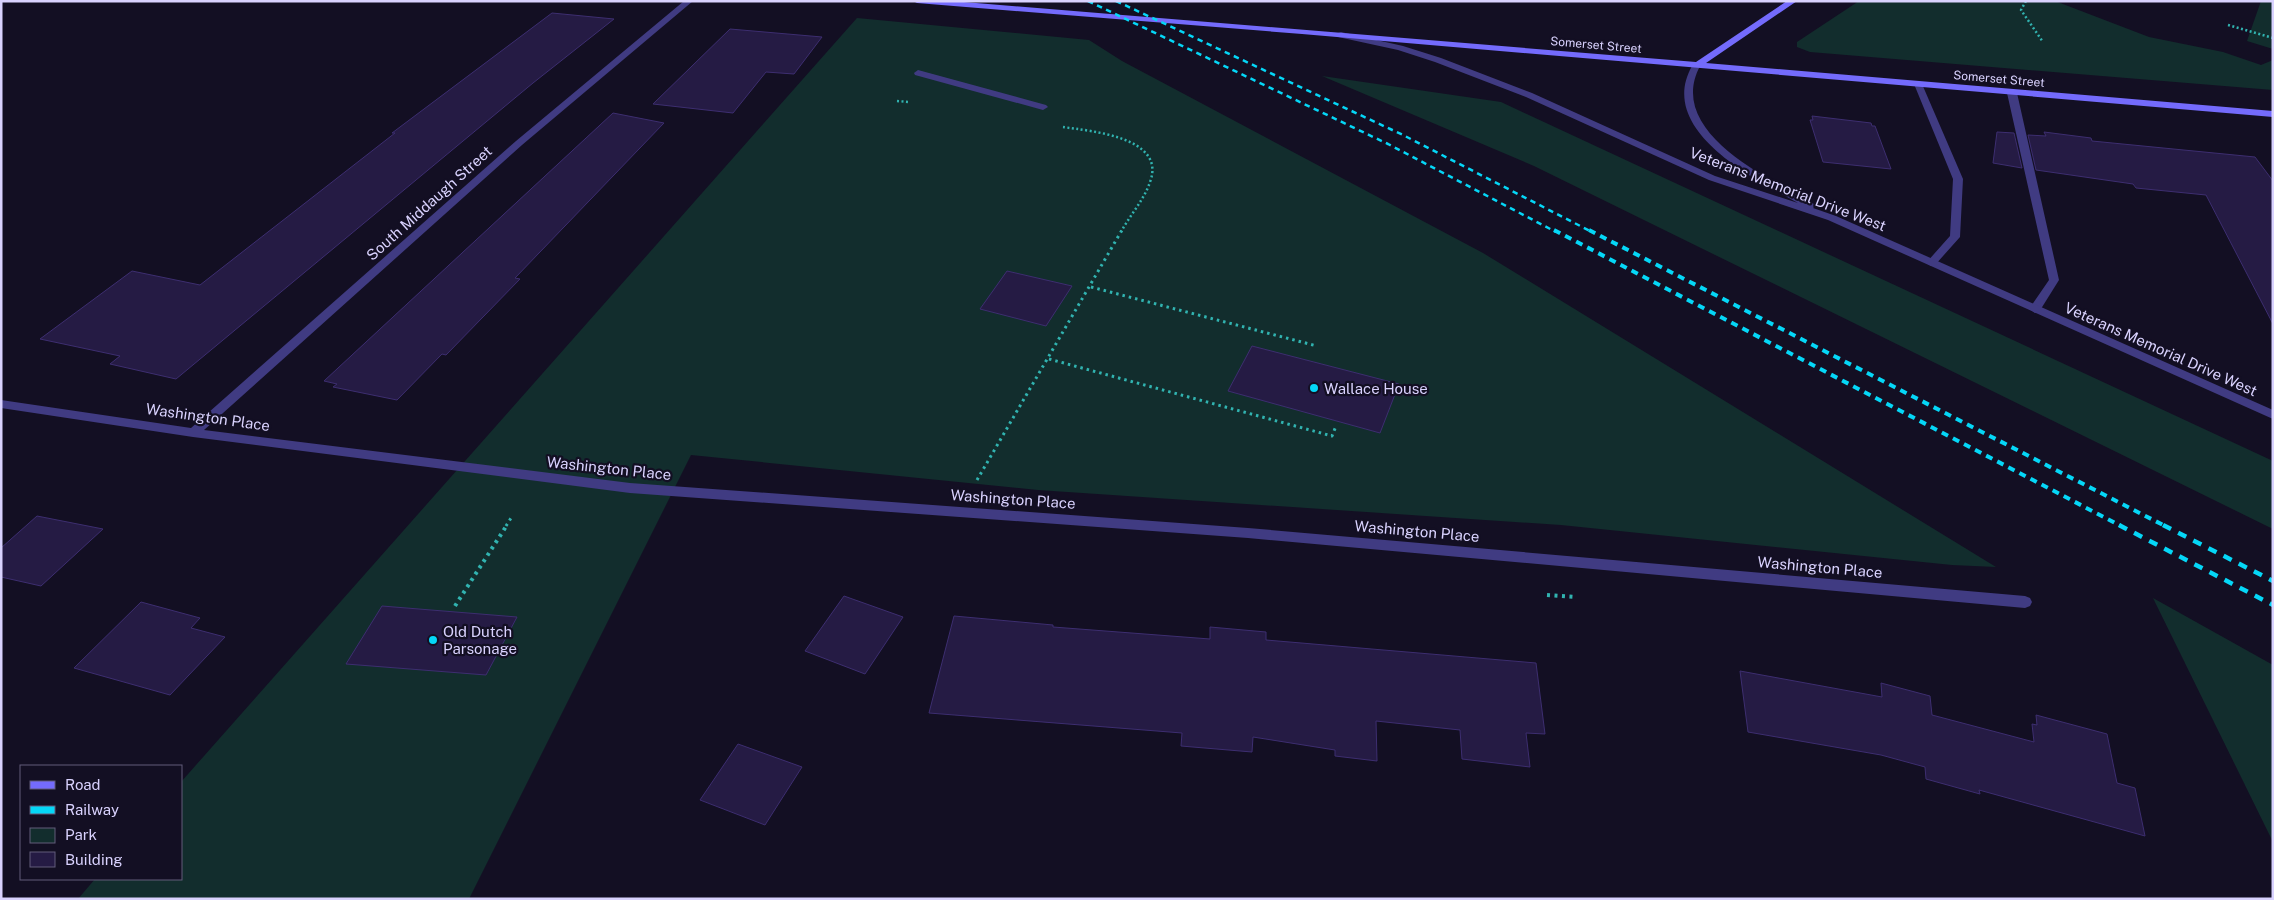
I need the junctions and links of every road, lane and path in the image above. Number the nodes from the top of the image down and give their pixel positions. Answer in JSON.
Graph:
{"nodes":[{"id":1,"x":689,"y":1,"type":"edge"},
{"id":2,"x":917,"y":1,"type":"edge"},
{"id":3,"x":1793,"y":1,"type":"edge"},
{"id":4,"x":2026,"y":1,"type":"edge"},
{"id":5,"x":2228,"y":25,"type":"dead end"},
{"id":6,"x":1341,"y":35,"type":"junction"},
{"id":7,"x":2273,"y":38,"type":"edge"},
{"id":8,"x":2043,"y":42,"type":"dead end"},
{"id":9,"x":1696,"y":66,"type":"junction"},
{"id":10,"x":918,"y":72,"type":"dead end"},
{"id":11,"x":1918,"y":84,"type":"junction"},
{"id":12,"x":2012,"y":92,"type":"junction"},
{"id":13,"x":897,"y":101,"type":"dead end"},
{"id":14,"x":916,"y":104,"type":"dead end"},
{"id":15,"x":1043,"y":107,"type":"dead end"},
{"id":16,"x":2273,"y":114,"type":"edge"},
{"id":17,"x":1058,"y":126,"type":"dead end"},
{"id":18,"x":1832,"y":218,"type":"junction"},
{"id":19,"x":1931,"y":263,"type":"junction"},
{"id":20,"x":1091,"y":287,"type":"junction"},
{"id":21,"x":2035,"y":309,"type":"junction"},
{"id":22,"x":1317,"y":346,"type":"dead end"},
{"id":23,"x":1049,"y":359,"type":"junction"},
{"id":24,"x":1,"y":404,"type":"edge"},
{"id":25,"x":2273,"y":415,"type":"edge"},
{"id":26,"x":1336,"y":426,"type":"dead end"},
{"id":27,"x":193,"y":432,"type":"junction"},
{"id":28,"x":977,"y":480,"type":"dead end"},
{"id":29,"x":511,"y":518,"type":"dead end"},
{"id":30,"x":2025,"y":602,"type":"dead end"},
{"id":31,"x":455,"y":606,"type":"dead end"}],
"edges":[{"from":1,"to":27,"type":"street","name":"South Middaugh Street"},
{"from":2,"to":6,"type":"street","name":"Somerset Street"},
{"from":3,"to":9,"type":"street"},
{"from":4,"to":8,"type":"path"},
{"from":5,"to":7,"type":"path"},
{"from":6,"to":9,"type":"street","name":"Somerset Street"},
{"from":6,"to":18,"type":"street","name":"Veterans Memorial Drive West"},
{"from":9,"to":11,"type":"street","name":"Somerset Street"},
{"from":9,"to":18,"type":"street"},
{"from":10,"to":15,"type":"street"},
{"from":11,"to":12,"type":"street","name":"Somerset Street"},
{"from":11,"to":19,"type":"street"},
{"from":12,"to":16,"type":"street","name":"Somerset Street"},
{"from":12,"to":21,"type":"street"},
{"from":13,"to":14,"type":"path"},
{"from":17,"to":20,"type":"path"},
{"from":18,"to":19,"type":"street","name":"Veterans Memorial Drive West"},
{"from":19,"to":21,"type":"street","name":"Veterans Memorial Drive West"},
{"from":20,"to":22,"type":"path"},
{"from":20,"to":23,"type":"path"},
{"from":21,"to":25,"type":"street","name":"Veterans Memorial Drive West"},
{"from":23,"to":26,"type":"path"},
{"from":23,"to":28,"type":"path"},
{"from":24,"to":27,"type":"street","name":"Washington Place"},
{"from":27,"to":30,"type":"street","name":"Washington Place"},
{"from":29,"to":31,"type":"path"}]}
